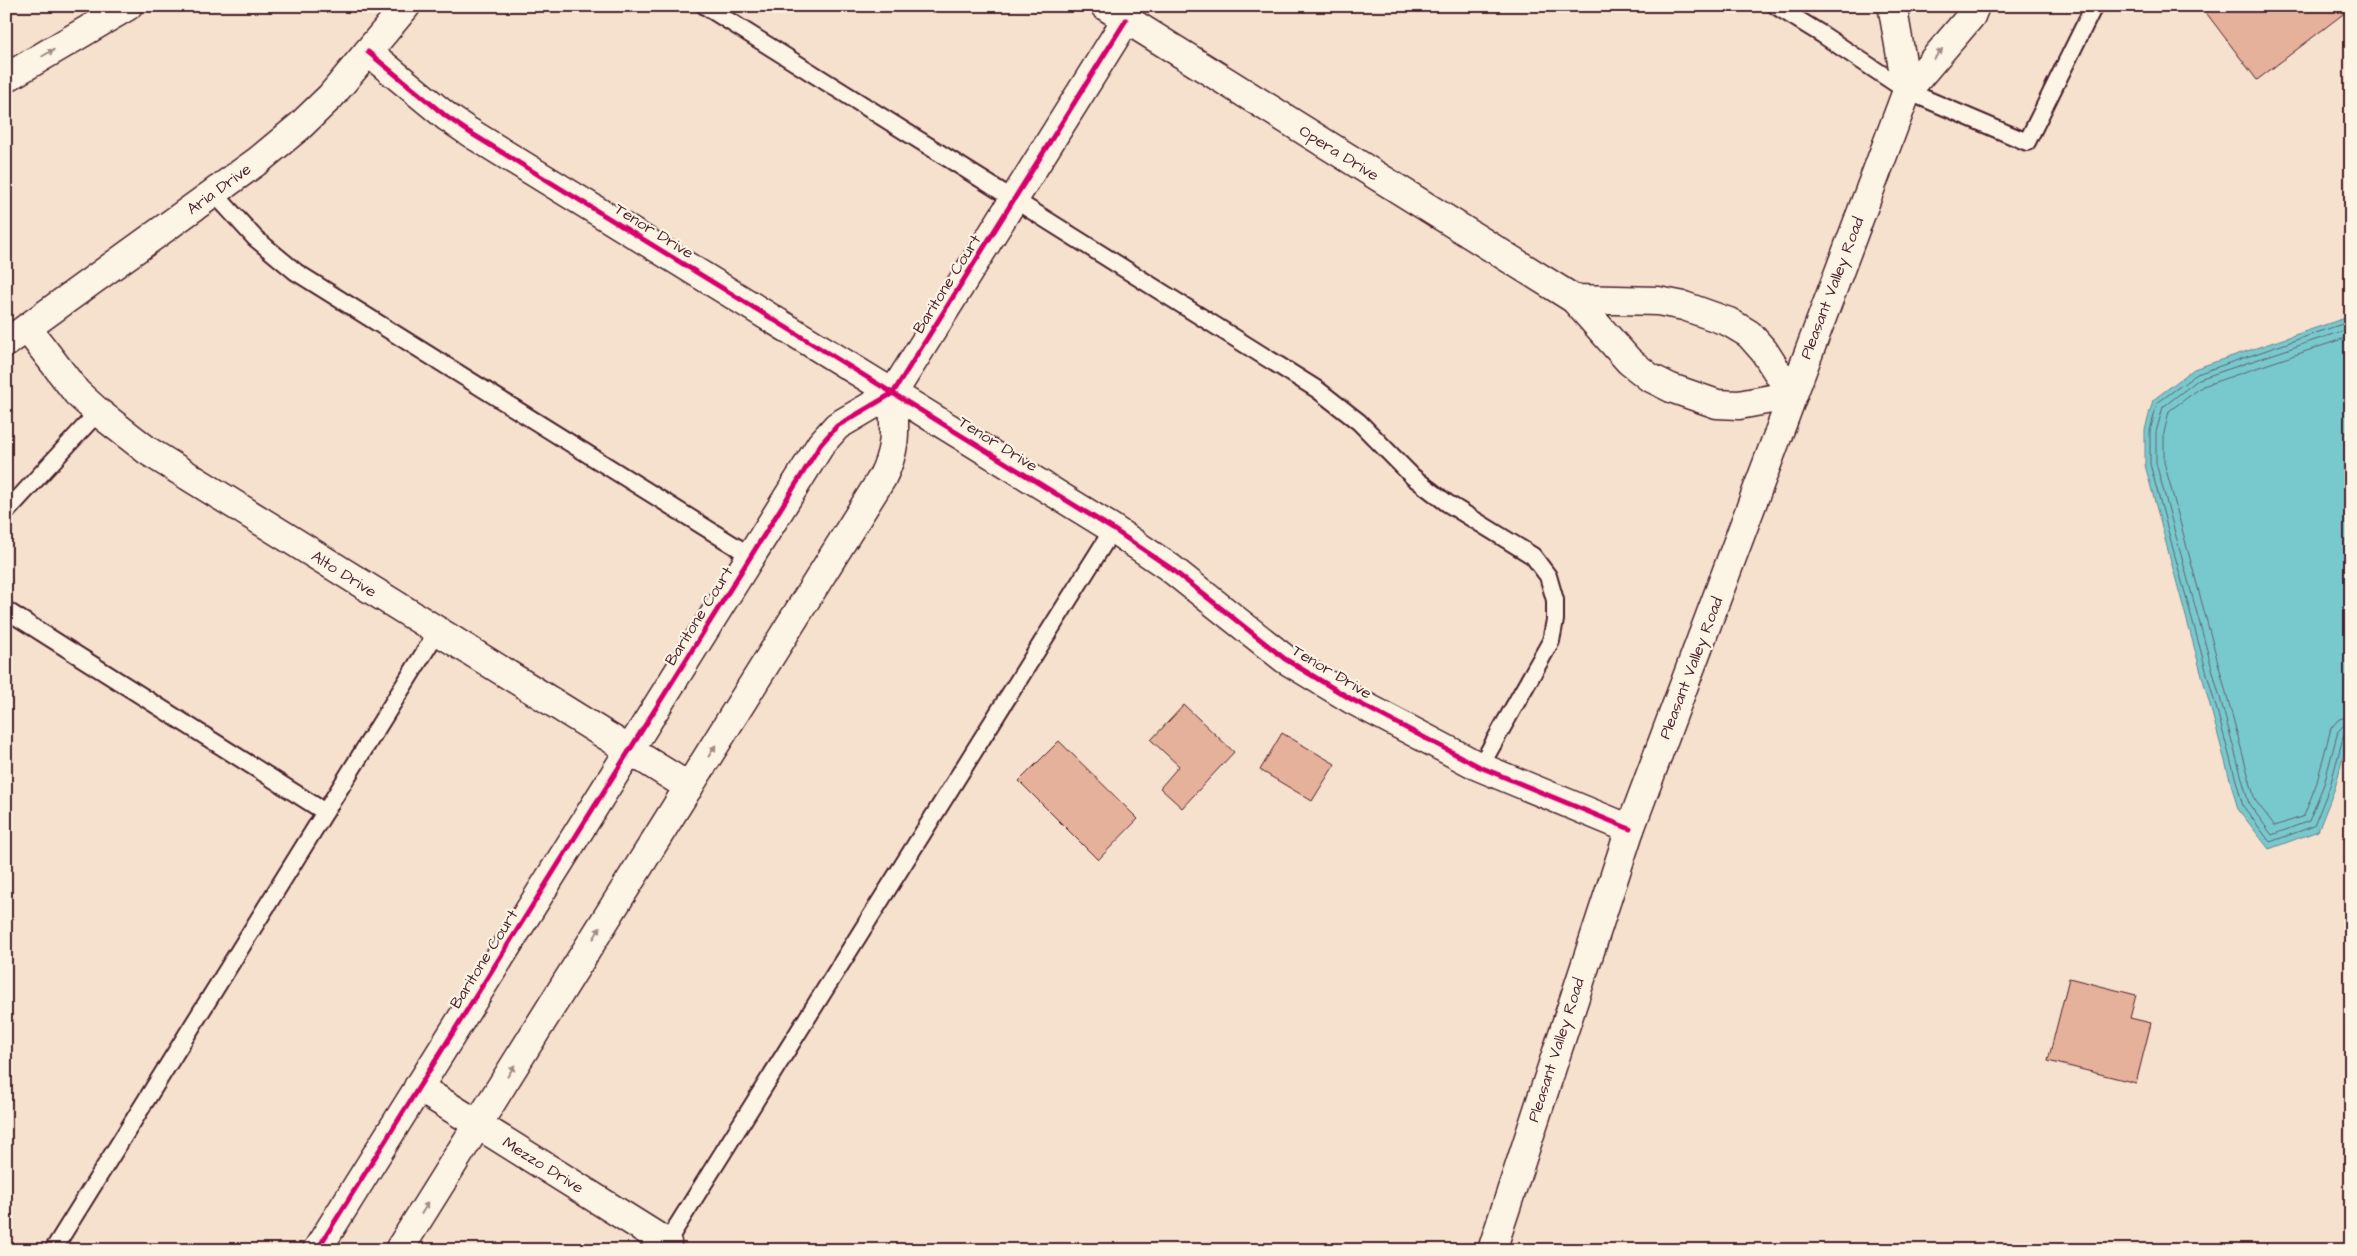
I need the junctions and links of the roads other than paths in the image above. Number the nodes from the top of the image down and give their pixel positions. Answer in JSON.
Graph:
{"nodes":[{"id":1,"x":128,"y":6,"type":"edge"},
{"id":2,"x":406,"y":6,"type":"edge"},
{"id":3,"x":705,"y":6,"type":"edge"},
{"id":4,"x":1776,"y":6,"type":"edge"},
{"id":5,"x":1894,"y":6,"type":"edge"},
{"id":6,"x":1975,"y":6,"type":"edge"},
{"id":7,"x":2094,"y":6,"type":"edge"},
{"id":8,"x":1116,"y":13,"type":"edge"},
{"id":9,"x":368,"y":52,"type":"junction"},
{"id":10,"x":6,"y":78,"type":"edge"},
{"id":11,"x":1907,"y":91,"type":"junction"},
{"id":12,"x":214,"y":193,"type":"junction"},
{"id":13,"x":1014,"y":200,"type":"junction"},
{"id":14,"x":1574,"y":299,"type":"junction"},
{"id":15,"x":17,"y":336,"type":"edge"},
{"id":16,"x":893,"y":393,"type":"junction"},
{"id":17,"x":1792,"y":395,"type":"junction"},
{"id":18,"x":98,"y":412,"type":"junction"},
{"id":19,"x":6,"y":512,"type":"edge"},
{"id":20,"x":1113,"y":529,"type":"junction"},
{"id":21,"x":751,"y":556,"type":"junction"},
{"id":22,"x":6,"y":610,"type":"edge"},
{"id":23,"x":437,"y":632,"type":"junction"},
{"id":24,"x":629,"y":751,"type":"junction"},
{"id":25,"x":1480,"y":767,"type":"junction"},
{"id":26,"x":689,"y":787,"type":"junction"},
{"id":27,"x":325,"y":812,"type":"junction"},
{"id":28,"x":1630,"y":829,"type":"junction"},
{"id":29,"x":418,"y":1087,"type":"junction"},
{"id":30,"x":478,"y":1124,"type":"junction"},
{"id":31,"x":664,"y":1246,"type":"edge"},
{"id":32,"x":53,"y":1250,"type":"edge"},
{"id":33,"x":317,"y":1250,"type":"edge"},
{"id":34,"x":399,"y":1250,"type":"edge"},
{"id":35,"x":1492,"y":1250,"type":"edge"}],
"edges":[{"from":10,"to":1,"type":"main road","one_way":true},
{"from":2,"to":9,"type":"main road","name":"Aria Drive"},
{"from":3,"to":13,"type":"lane"},
{"from":4,"to":11,"type":"lane"},
{"from":5,"to":11,"type":"main road"},
{"from":11,"to":6,"type":"main road","name":"Pleasant Valley Road","one_way":true},
{"from":7,"to":11,"type":"lane"},
{"from":8,"to":13,"type":"main road","name":"Baritone Court"},
{"from":8,"to":14,"type":"main road","name":"Opera Drive"},
{"from":9,"to":12,"type":"main road","name":"Aria Drive"},
{"from":9,"to":16,"type":"main road","name":"Tenor Drive"},
{"from":11,"to":17,"type":"main road","name":"Pleasant Valley Road"},
{"from":12,"to":15,"type":"main road","name":"Aria Drive"},
{"from":12,"to":21,"type":"lane"},
{"from":13,"to":16,"type":"main road","name":"Baritone Court"},
{"from":13,"to":25,"type":"lane"},
{"from":14,"to":17,"type":"main road"},
{"from":14,"to":17,"type":"main road","name":"Opera Drive"},
{"from":15,"to":18,"type":"main road","name":"Alto Drive"},
{"from":16,"to":20,"type":"main road","name":"Tenor Drive"},
{"from":16,"to":21,"type":"main road","name":"Baritone Court"},
{"from":26,"to":16,"type":"main road","one_way":true},
{"from":17,"to":28,"type":"main road","name":"Pleasant Valley Road"},
{"from":18,"to":19,"type":"lane"},
{"from":18,"to":23,"type":"main road","name":"Alto Drive"},
{"from":20,"to":25,"type":"main road","name":"Tenor Drive"},
{"from":20,"to":31,"type":"lane"},
{"from":21,"to":24,"type":"main road","name":"Baritone Court"},
{"from":22,"to":27,"type":"lane"},
{"from":23,"to":24,"type":"main road","name":"Alto Drive"},
{"from":23,"to":27,"type":"lane"},
{"from":24,"to":26,"type":"main road","name":"Alto Drive"},
{"from":24,"to":29,"type":"main road","name":"Baritone Court"},
{"from":25,"to":28,"type":"main road","name":"Tenor Drive"},
{"from":30,"to":26,"type":"main road","one_way":true},
{"from":27,"to":32,"type":"lane"},
{"from":28,"to":35,"type":"main road","name":"Pleasant Valley Road"},
{"from":29,"to":30,"type":"main road","name":"Mezzo Drive"},
{"from":29,"to":33,"type":"main road","name":"Baritone Court"},
{"from":30,"to":31,"type":"main road","name":"Mezzo Drive"},
{"from":34,"to":30,"type":"main road","one_way":true}]}
